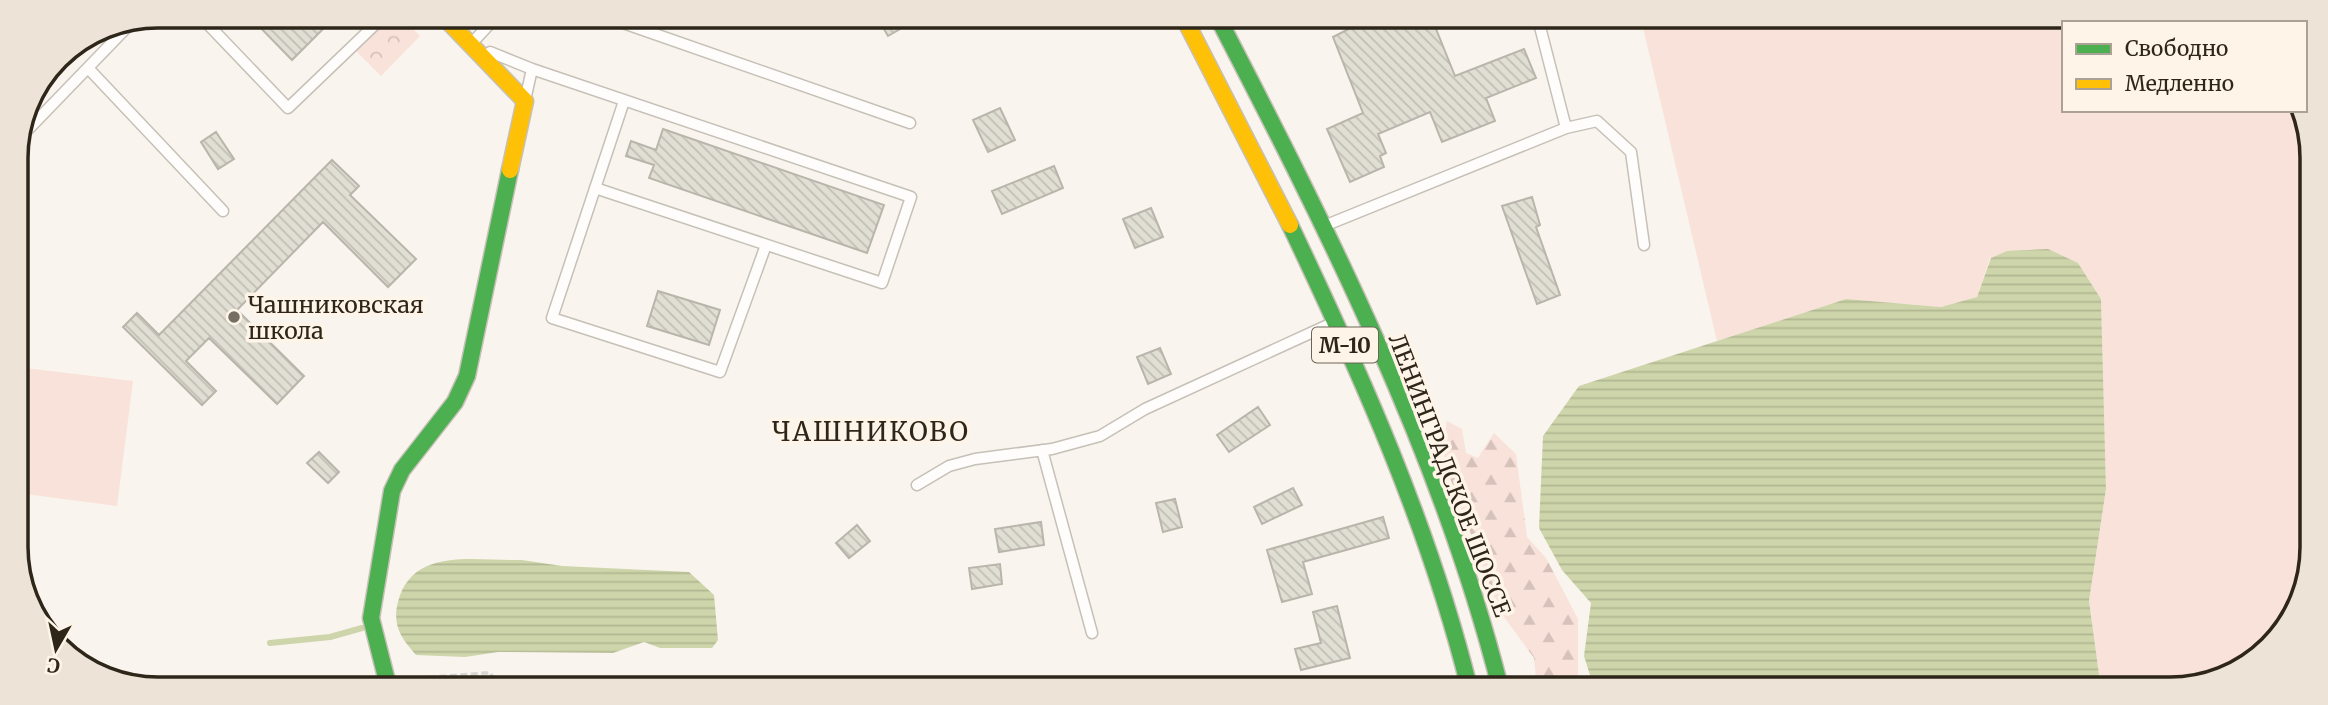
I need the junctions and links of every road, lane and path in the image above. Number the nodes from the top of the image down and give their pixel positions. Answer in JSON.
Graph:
{"nodes":[{"id":1,"x":211,"y":28,"type":"edge"},
{"id":2,"x":371,"y":28,"type":"edge"},
{"id":3,"x":455,"y":28,"type":"edge"},
{"id":4,"x":485,"y":28,"type":"edge"},
{"id":5,"x":638,"y":28,"type":"edge"},
{"id":6,"x":1189,"y":28,"type":"edge"},
{"id":7,"x":1223,"y":28,"type":"edge"},
{"id":8,"x":1540,"y":28,"type":"edge"},
{"id":9,"x":121,"y":33,"type":"edge"},
{"id":10,"x":470,"y":44,"type":"junction"},
{"id":11,"x":88,"y":68,"type":"junction"},
{"id":12,"x":532,"y":69,"type":"junction"},
{"id":13,"x":525,"y":101,"type":"junction"},
{"id":14,"x":624,"y":101,"type":"junction"},
{"id":15,"x":910,"y":122,"type":"dead end"},
{"id":16,"x":31,"y":126,"type":"edge"},
{"id":17,"x":1566,"y":128,"type":"junction"},
{"id":18,"x":595,"y":188,"type":"junction"},
{"id":19,"x":223,"y":211,"type":"dead end"},
{"id":20,"x":1322,"y":227,"type":"junction"},
{"id":21,"x":766,"y":244,"type":"junction"},
{"id":22,"x":1644,"y":245,"type":"dead end"},
{"id":23,"x":1335,"y":322,"type":"junction"},
{"id":24,"x":1042,"y":450,"type":"junction"},
{"id":25,"x":917,"y":485,"type":"dead end"},
{"id":26,"x":1092,"y":633,"type":"dead end"},
{"id":27,"x":386,"y":677,"type":"edge"},
{"id":28,"x":446,"y":677,"type":"edge"},
{"id":29,"x":492,"y":677,"type":"edge"},
{"id":30,"x":1467,"y":677,"type":"edge"},
{"id":31,"x":1497,"y":677,"type":"edge"}],
"edges":[{"from":1,"to":2,"type":"lane"},
{"from":3,"to":10,"type":"main road"},
{"from":4,"to":10,"type":"lane"},
{"from":5,"to":15,"type":"lane"},
{"from":6,"to":23,"type":"main road","name":"ЛЕНИНГРАДСКОЕ ШОССЕ","number":"М-10"},
{"from":7,"to":20,"type":"main road","name":"ЛЕНИНГРАДСКОЕ ШОССЕ","number":"М-10"},
{"from":8,"to":17,"type":"lane"},
{"from":9,"to":11,"type":"lane"},
{"from":10,"to":12,"type":"lane"},
{"from":10,"to":13,"type":"main road"},
{"from":11,"to":16,"type":"lane"},
{"from":11,"to":19,"type":"lane"},
{"from":12,"to":13,"type":"lane"},
{"from":12,"to":14,"type":"lane"},
{"from":13,"to":27,"type":"main road"},
{"from":14,"to":18,"type":"lane"},
{"from":14,"to":21,"type":"lane"},
{"from":17,"to":20,"type":"lane"},
{"from":17,"to":22,"type":"lane"},
{"from":18,"to":21,"type":"lane"},
{"from":18,"to":21,"type":"lane"},
{"from":20,"to":31,"type":"main road","name":"ЛЕНИНГРАДСКОЕ ШОССЕ","number":"М-10"},
{"from":23,"to":24,"type":"lane"},
{"from":23,"to":30,"type":"main road","name":"ЛЕНИНГРАДСКОЕ ШОССЕ","number":"М-10"},
{"from":24,"to":25,"type":"lane"},
{"from":24,"to":26,"type":"lane"},
{"from":28,"to":29,"type":"path"}]}
